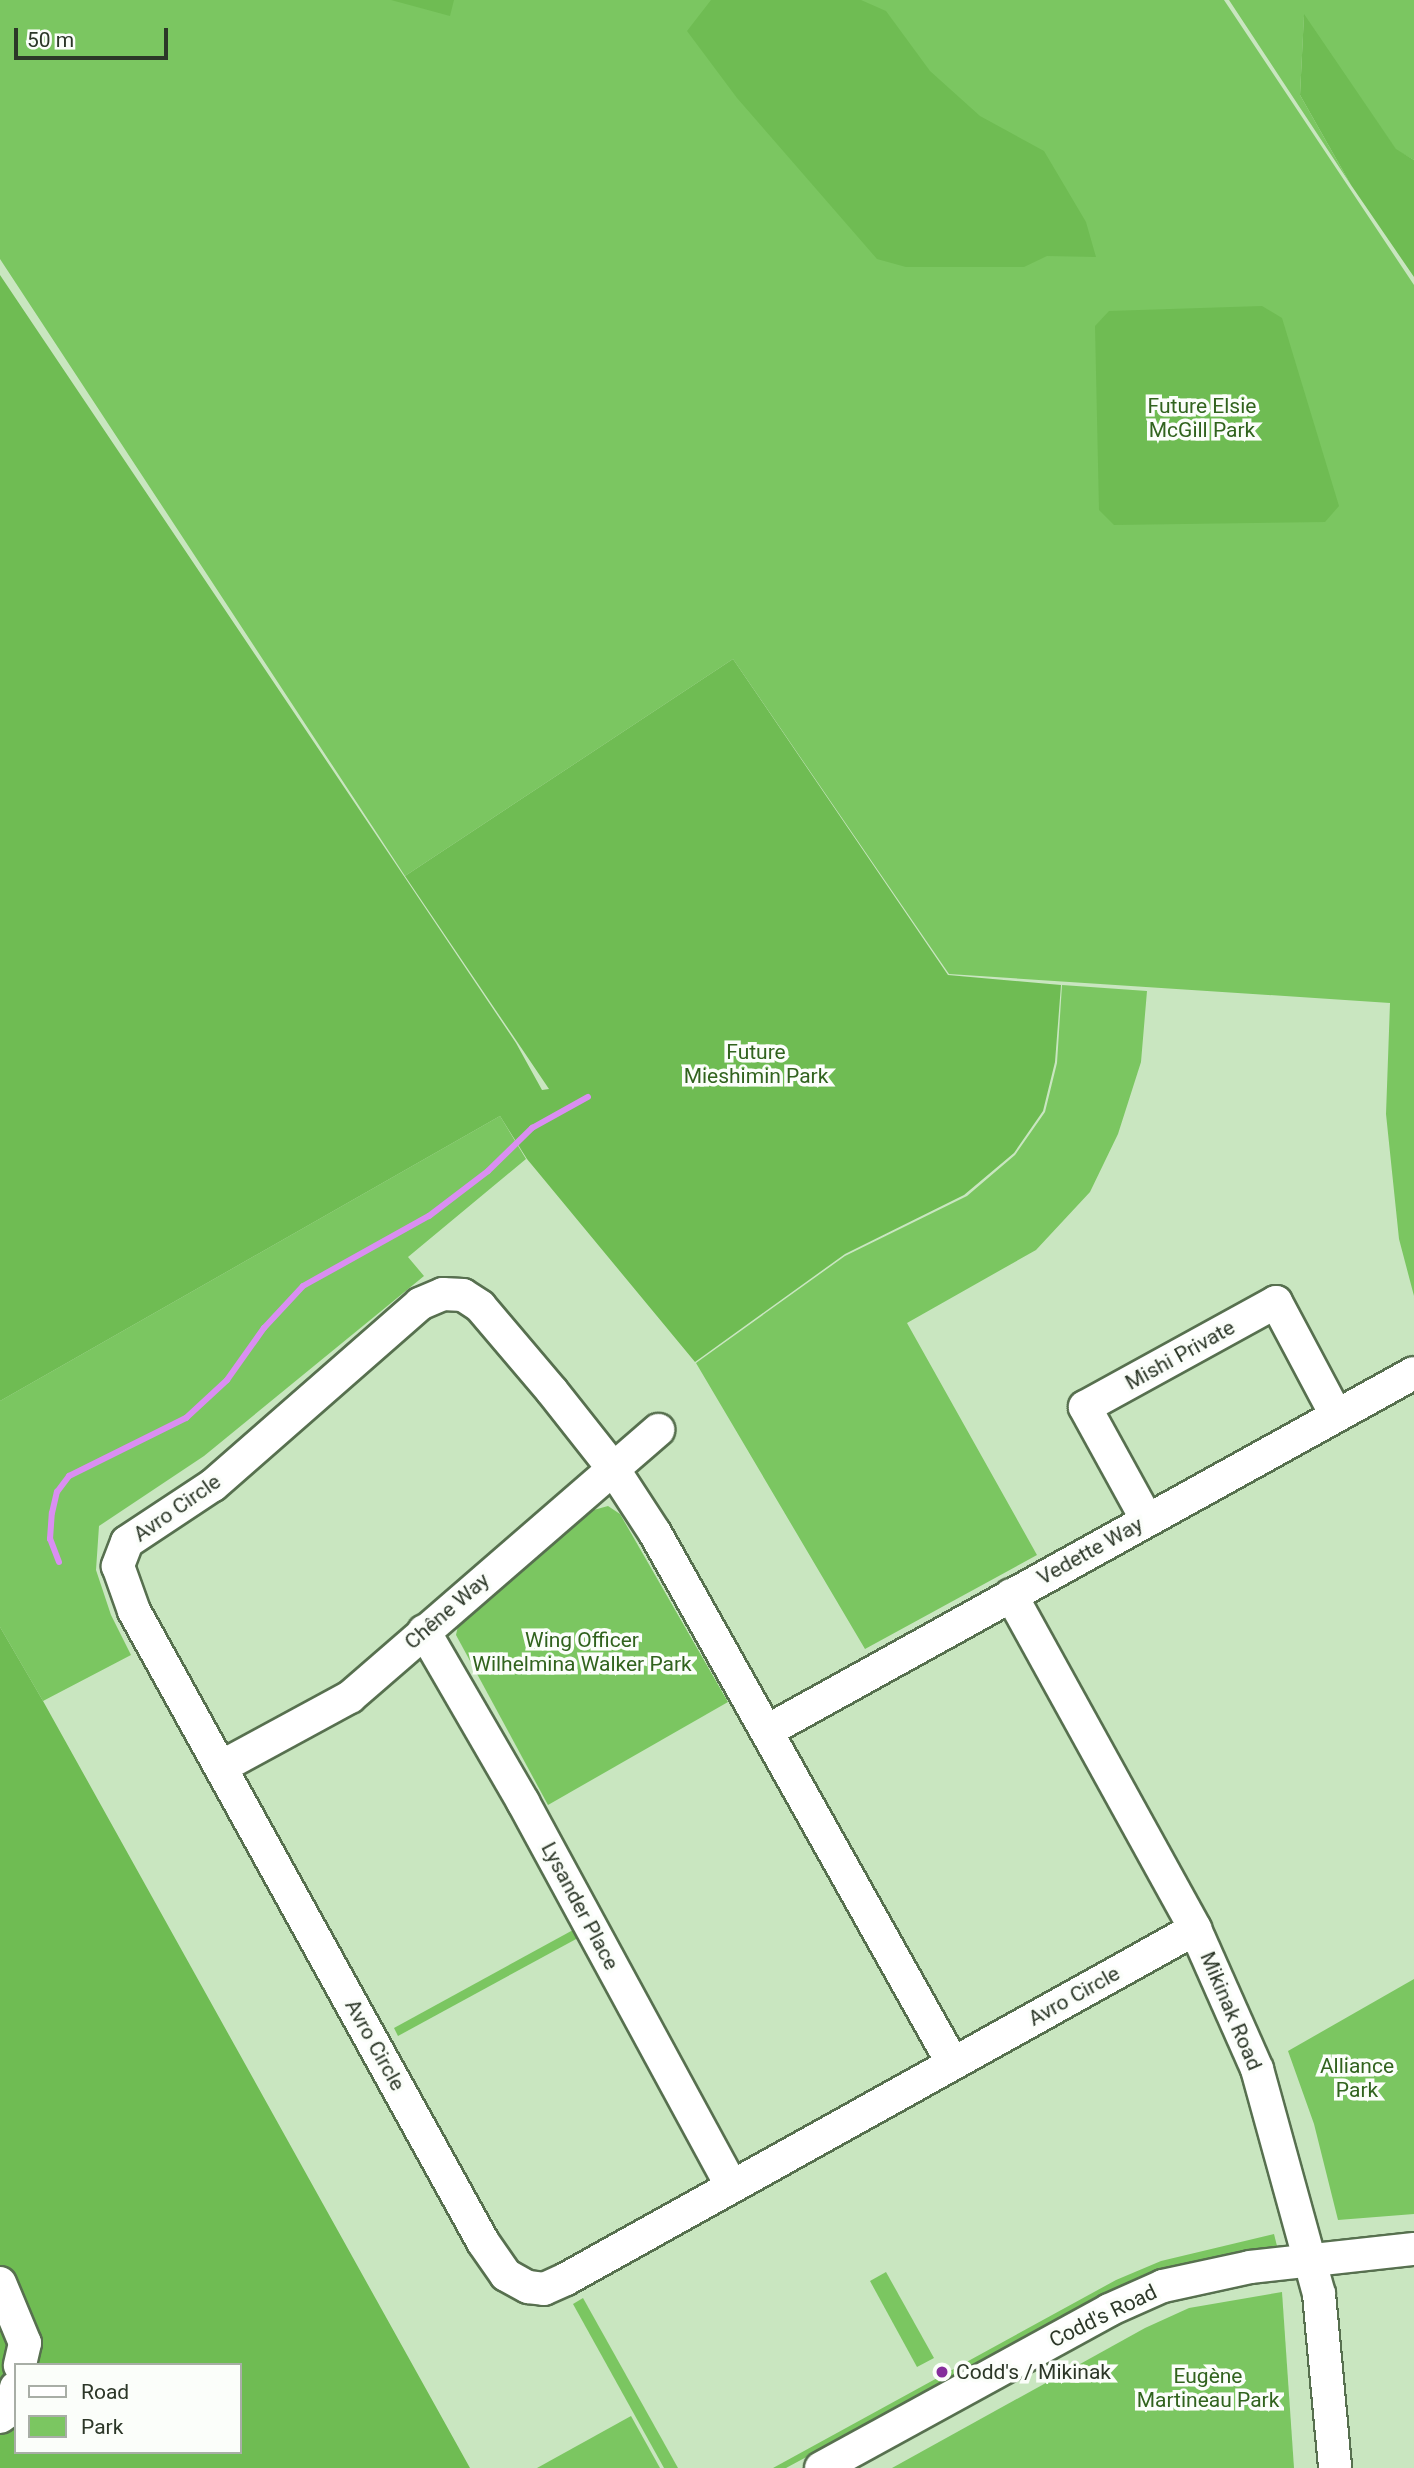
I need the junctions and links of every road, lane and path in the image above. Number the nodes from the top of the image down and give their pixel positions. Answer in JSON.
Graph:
{"nodes":[{"id":1,"x":1414,"y":1373,"type":"edge"},
{"id":2,"x":1336,"y":1415,"type":"junction"},
{"id":3,"x":658,"y":1430,"type":"dead end"},
{"id":4,"x":612,"y":1467,"type":"junction"},
{"id":5,"x":1147,"y":1520,"type":"junction"},
{"id":6,"x":1011,"y":1595,"type":"junction"},
{"id":7,"x":424,"y":1631,"type":"junction"},
{"id":8,"x":767,"y":1731,"type":"junction"},
{"id":9,"x":221,"y":1767,"type":"junction"},
{"id":10,"x":1195,"y":1929,"type":"junction"},
{"id":11,"x":952,"y":2062,"type":"junction"},
{"id":12,"x":731,"y":2185,"type":"junction"},
{"id":13,"x":1414,"y":2249,"type":"edge"},
{"id":14,"x":1311,"y":2258,"type":"junction"},
{"id":15,"x":0,"y":2283,"type":"edge"},
{"id":16,"x":20,"y":2363,"type":"edge"},
{"id":17,"x":14,"y":2396,"type":"edge"},
{"id":18,"x":0,"y":2417,"type":"edge"},
{"id":19,"x":821,"y":2468,"type":"edge"},
{"id":20,"x":1335,"y":2468,"type":"edge"}],
"edges":[{"from":1,"to":2,"type":"street","name":"Vedette Way"},
{"from":2,"to":5,"type":"street","name":"Vedette Way"},
{"from":2,"to":5,"type":"street","name":"Mishi Private"},
{"from":3,"to":4,"type":"street","name":"Chêne Way"},
{"from":4,"to":7,"type":"street","name":"Chêne Way"},
{"from":4,"to":8,"type":"street","name":"Avro Circle"},
{"from":4,"to":9,"type":"street","name":"Avro Circle"},
{"from":5,"to":6,"type":"street","name":"Vedette Way"},
{"from":6,"to":8,"type":"street","name":"Vedette Way"},
{"from":6,"to":10,"type":"street","name":"Mikinak Road"},
{"from":7,"to":9,"type":"street","name":"Chêne Way"},
{"from":7,"to":12,"type":"street","name":"Lysander Place"},
{"from":8,"to":11,"type":"street","name":"Avro Circle"},
{"from":9,"to":12,"type":"street","name":"Avro Circle"},
{"from":10,"to":11,"type":"street","name":"Avro Circle"},
{"from":10,"to":14,"type":"street","name":"Mikinak Road"},
{"from":11,"to":12,"type":"street","name":"Avro Circle"},
{"from":13,"to":14,"type":"street","name":"Codd's Road"},
{"from":14,"to":19,"type":"street","name":"Codd's Road"},
{"from":14,"to":20,"type":"street","name":"Mikinak Road"},
{"from":15,"to":16,"type":"street"},
{"from":17,"to":18,"type":"street"}]}
